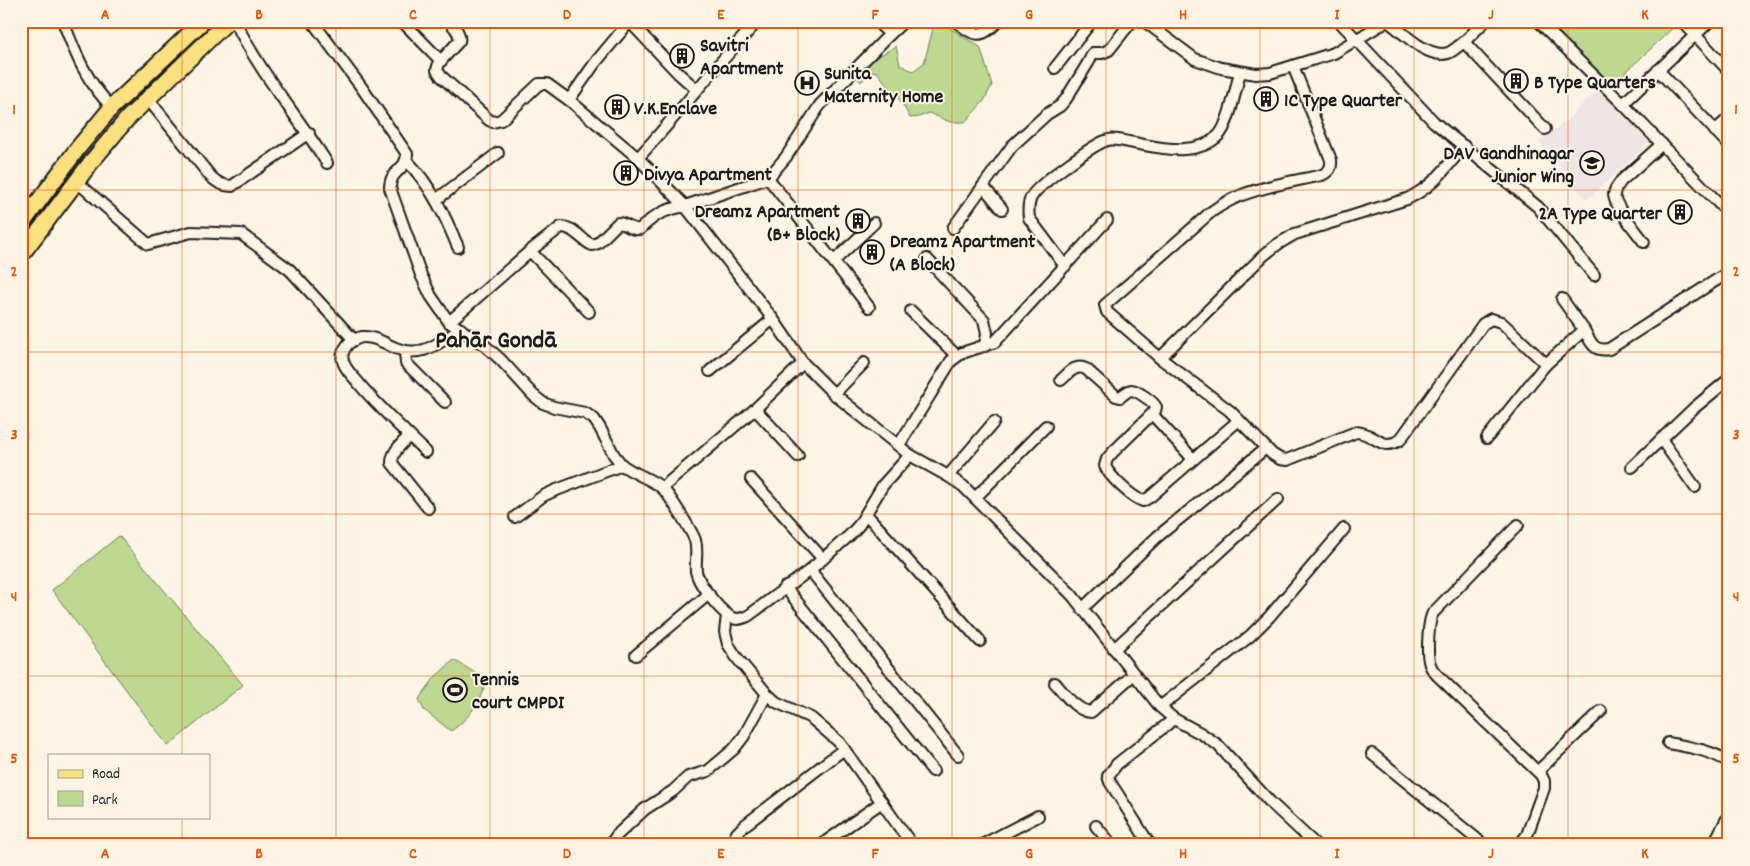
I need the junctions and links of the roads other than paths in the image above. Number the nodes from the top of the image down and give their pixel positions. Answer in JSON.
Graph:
{"nodes":[{"id":1,"x":62,"y":21,"type":"edge"},
{"id":2,"x":203,"y":21,"type":"edge"},
{"id":3,"x":228,"y":21,"type":"edge"},
{"id":4,"x":235,"y":21,"type":"edge"},
{"id":5,"x":312,"y":21,"type":"edge"},
{"id":6,"x":402,"y":21,"type":"edge"},
{"id":7,"x":449,"y":21,"type":"edge"},
{"id":8,"x":630,"y":21,"type":"edge"},
{"id":9,"x":758,"y":21,"type":"edge"},
{"id":10,"x":876,"y":21,"type":"edge"},
{"id":11,"x":904,"y":21,"type":"edge"},
{"id":12,"x":955,"y":21,"type":"edge"},
{"id":13,"x":998,"y":21,"type":"edge"},
{"id":14,"x":1092,"y":21,"type":"edge"},
{"id":15,"x":1132,"y":21,"type":"edge"},
{"id":16,"x":1144,"y":21,"type":"edge"},
{"id":17,"x":1338,"y":21,"type":"edge"},
{"id":18,"x":1387,"y":21,"type":"edge"},
{"id":19,"x":1485,"y":21,"type":"edge"},
{"id":20,"x":1538,"y":21,"type":"edge"},
{"id":21,"x":1682,"y":21,"type":"edge"},
{"id":22,"x":1710,"y":21,"type":"edge"},
{"id":23,"x":890,"y":34,"type":"junction"},
{"id":24,"x":1695,"y":35,"type":"junction"},
{"id":25,"x":1357,"y":40,"type":"junction"},
{"id":26,"x":1464,"y":42,"type":"junction"},
{"id":27,"x":441,"y":61,"type":"junction"},
{"id":28,"x":1293,"y":66,"type":"junction"},
{"id":29,"x":1055,"y":68,"type":"dead end"},
{"id":30,"x":1658,"y":70,"type":"junction"},
{"id":31,"x":1729,"y":71,"type":"edge"},
{"id":32,"x":1240,"y":72,"type":"junction"},
{"id":33,"x":697,"y":90,"type":"junction"},
{"id":34,"x":148,"y":99,"type":"junction"},
{"id":35,"x":569,"y":100,"type":"junction"},
{"id":36,"x":1623,"y":104,"type":"junction"},
{"id":37,"x":112,"y":106,"type":"junction"},
{"id":38,"x":1729,"y":118,"type":"edge"},
{"id":39,"x":1545,"y":129,"type":"dead end"},
{"id":40,"x":1715,"y":131,"type":"junction"},
{"id":41,"x":309,"y":133,"type":"junction"},
{"id":42,"x":1662,"y":144,"type":"junction"},
{"id":43,"x":1729,"y":145,"type":"edge"},
{"id":44,"x":1464,"y":146,"type":"junction"},
{"id":45,"x":498,"y":152,"type":"dead end"},
{"id":46,"x":638,"y":158,"type":"junction"},
{"id":47,"x":407,"y":161,"type":"junction"},
{"id":48,"x":327,"y":162,"type":"dead end"},
{"id":49,"x":768,"y":178,"type":"junction"},
{"id":50,"x":76,"y":180,"type":"junction"},
{"id":51,"x":983,"y":186,"type":"junction"},
{"id":52,"x":436,"y":200,"type":"junction"},
{"id":53,"x":685,"y":206,"type":"junction"},
{"id":54,"x":1002,"y":209,"type":"dead end"},
{"id":55,"x":1729,"y":214,"type":"edge"},
{"id":56,"x":1107,"y":220,"type":"dead end"},
{"id":57,"x":874,"y":223,"type":"dead end"},
{"id":58,"x":21,"y":225,"type":"edge"},
{"id":59,"x":953,"y":228,"type":"dead end"},
{"id":60,"x":1644,"y":242,"type":"dead end"},
{"id":61,"x":458,"y":247,"type":"dead end"},
{"id":62,"x":23,"y":250,"type":"edge"},
{"id":63,"x":530,"y":251,"type":"junction"},
{"id":64,"x":927,"y":259,"type":"dead end"},
{"id":65,"x":834,"y":261,"type":"junction"},
{"id":66,"x":1065,"y":266,"type":"junction"},
{"id":67,"x":1728,"y":274,"type":"edge"},
{"id":68,"x":1594,"y":275,"type":"dead end"},
{"id":69,"x":1562,"y":299,"type":"dead end"},
{"id":70,"x":869,"y":307,"type":"dead end"},
{"id":71,"x":589,"y":312,"type":"dead end"},
{"id":72,"x":911,"y":312,"type":"dead end"},
{"id":73,"x":773,"y":320,"type":"junction"},
{"id":74,"x":449,"y":322,"type":"junction"},
{"id":75,"x":460,"y":329,"type":"junction"},
{"id":76,"x":1584,"y":330,"type":"junction"},
{"id":77,"x":354,"y":340,"type":"junction"},
{"id":78,"x":985,"y":346,"type":"junction"},
{"id":79,"x":405,"y":351,"type":"junction"},
{"id":80,"x":957,"y":356,"type":"junction"},
{"id":81,"x":1160,"y":358,"type":"junction"},
{"id":82,"x":803,"y":363,"type":"junction"},
{"id":83,"x":864,"y":363,"type":"dead end"},
{"id":84,"x":1546,"y":364,"type":"junction"},
{"id":85,"x":710,"y":370,"type":"dead end"},
{"id":86,"x":1729,"y":379,"type":"edge"},
{"id":87,"x":1061,"y":380,"type":"dead end"},
{"id":88,"x":834,"y":394,"type":"junction"},
{"id":89,"x":445,"y":402,"type":"dead end"},
{"id":90,"x":755,"y":409,"type":"junction"},
{"id":91,"x":1152,"y":414,"type":"junction"},
{"id":92,"x":1239,"y":420,"type":"junction"},
{"id":93,"x":994,"y":422,"type":"dead end"},
{"id":94,"x":1046,"y":426,"type":"dead end"},
{"id":95,"x":410,"y":436,"type":"junction"},
{"id":96,"x":1487,"y":438,"type":"dead end"},
{"id":97,"x":1661,"y":439,"type":"junction"},
{"id":98,"x":899,"y":445,"type":"junction"},
{"id":99,"x":1266,"y":448,"type":"junction"},
{"id":100,"x":426,"y":452,"type":"dead end"},
{"id":101,"x":910,"y":455,"type":"junction"},
{"id":102,"x":798,"y":456,"type":"dead end"},
{"id":103,"x":1193,"y":460,"type":"junction"},
{"id":104,"x":622,"y":465,"type":"junction"},
{"id":105,"x":1632,"y":467,"type":"dead end"},
{"id":106,"x":948,"y":476,"type":"junction"},
{"id":107,"x":751,"y":479,"type":"dead end"},
{"id":108,"x":1695,"y":487,"type":"dead end"},
{"id":109,"x":662,"y":488,"type":"junction"},
{"id":110,"x":975,"y":498,"type":"junction"},
{"id":111,"x":1278,"y":499,"type":"dead end"},
{"id":112,"x":428,"y":508,"type":"dead end"},
{"id":113,"x":866,"y":514,"type":"junction"},
{"id":114,"x":515,"y":517,"type":"dead end"},
{"id":115,"x":1518,"y":525,"type":"dead end"},
{"id":116,"x":1344,"y":529,"type":"dead end"},
{"id":117,"x":823,"y":559,"type":"junction"},
{"id":118,"x":810,"y":570,"type":"junction"},
{"id":119,"x":785,"y":587,"type":"junction"},
{"id":120,"x":709,"y":594,"type":"junction"},
{"id":121,"x":1082,"y":608,"type":"junction"},
{"id":122,"x":727,"y":615,"type":"junction"},
{"id":123,"x":980,"y":642,"type":"dead end"},
{"id":124,"x":1114,"y":649,"type":"junction"},
{"id":125,"x":636,"y":655,"type":"dead end"},
{"id":126,"x":1133,"y":675,"type":"junction"},
{"id":127,"x":1055,"y":683,"type":"dead end"},
{"id":128,"x":767,"y":694,"type":"junction"},
{"id":129,"x":1160,"y":707,"type":"junction"},
{"id":130,"x":1601,"y":711,"type":"dead end"},
{"id":131,"x":1174,"y":718,"type":"junction"},
{"id":132,"x":1668,"y":743,"type":"dead end"},
{"id":133,"x":844,"y":749,"type":"junction"},
{"id":134,"x":1372,"y":754,"type":"dead end"},
{"id":135,"x":958,"y":755,"type":"dead end"},
{"id":136,"x":1729,"y":762,"type":"edge"},
{"id":137,"x":933,"y":771,"type":"dead end"},
{"id":138,"x":1538,"y":771,"type":"junction"},
{"id":139,"x":882,"y":802,"type":"junction"},
{"id":140,"x":1729,"y":815,"type":"edge"},
{"id":141,"x":1038,"y":816,"type":"dead end"},
{"id":142,"x":1096,"y":826,"type":"dead end"},
{"id":143,"x":984,"y":844,"type":"edge"},
{"id":144,"x":610,"y":845,"type":"edge"},
{"id":145,"x":730,"y":845,"type":"edge"},
{"id":146,"x":821,"y":845,"type":"edge"},
{"id":147,"x":912,"y":845,"type":"edge"},
{"id":148,"x":1112,"y":845,"type":"edge"},
{"id":149,"x":1150,"y":845,"type":"edge"},
{"id":150,"x":1316,"y":845,"type":"edge"},
{"id":151,"x":1484,"y":845,"type":"edge"},
{"id":152,"x":1519,"y":845,"type":"edge"},
{"id":153,"x":1713,"y":845,"type":"edge"}],
"edges":[{"from":1,"to":37,"type":"street"},
{"from":2,"to":37,"type":"main road"},
{"from":3,"to":34,"type":"main road"},
{"from":4,"to":41,"type":"street"},
{"from":5,"to":47,"type":"street"},
{"from":6,"to":27,"type":"street"},
{"from":7,"to":27,"type":"street"},
{"from":8,"to":33,"type":"street"},
{"from":8,"to":35,"type":"street"},
{"from":9,"to":33,"type":"street"},
{"from":10,"to":23,"type":"street"},
{"from":11,"to":23,"type":"street"},
{"from":12,"to":13,"type":"street"},
{"from":14,"to":29,"type":"street"},
{"from":15,"to":51,"type":"street"},
{"from":16,"to":32,"type":"street"},
{"from":17,"to":25,"type":"street"},
{"from":18,"to":25,"type":"street"},
{"from":18,"to":26,"type":"street"},
{"from":19,"to":26,"type":"street"},
{"from":20,"to":36,"type":"street"},
{"from":21,"to":24,"type":"street"},
{"from":22,"to":24,"type":"street"},
{"from":23,"to":49,"type":"street"},
{"from":24,"to":30,"type":"street"},
{"from":24,"to":31,"type":"street"},
{"from":25,"to":28,"type":"street"},
{"from":25,"to":44,"type":"street"},
{"from":26,"to":39,"type":"street"},
{"from":27,"to":35,"type":"street"},
{"from":28,"to":32,"type":"street"},
{"from":28,"to":81,"type":"street"},
{"from":30,"to":36,"type":"street"},
{"from":30,"to":40,"type":"street"},
{"from":32,"to":66,"type":"street"},
{"from":33,"to":46,"type":"street"},
{"from":34,"to":41,"type":"street"},
{"from":34,"to":50,"type":"main road"},
{"from":35,"to":46,"type":"street"},
{"from":36,"to":42,"type":"street"},
{"from":37,"to":58,"type":"main road"},
{"from":38,"to":40,"type":"street"},
{"from":40,"to":43,"type":"street"},
{"from":41,"to":48,"type":"street"},
{"from":42,"to":55,"type":"street"},
{"from":42,"to":60,"type":"street"},
{"from":44,"to":68,"type":"street"},
{"from":44,"to":81,"type":"street"},
{"from":45,"to":52,"type":"street"},
{"from":46,"to":53,"type":"street"},
{"from":47,"to":52,"type":"street"},
{"from":47,"to":74,"type":"street"},
{"from":49,"to":53,"type":"street"},
{"from":49,"to":65,"type":"street"},
{"from":50,"to":62,"type":"main road"},
{"from":50,"to":77,"type":"street"},
{"from":51,"to":54,"type":"street"},
{"from":51,"to":59,"type":"street"},
{"from":52,"to":61,"type":"street"},
{"from":53,"to":63,"type":"street"},
{"from":53,"to":73,"type":"street"},
{"from":56,"to":66,"type":"street"},
{"from":57,"to":65,"type":"street"},
{"from":63,"to":71,"type":"street"},
{"from":63,"to":74,"type":"street"},
{"from":64,"to":78,"type":"street"},
{"from":65,"to":70,"type":"street"},
{"from":66,"to":78,"type":"street"},
{"from":67,"to":76,"type":"street"},
{"from":69,"to":76,"type":"street"},
{"from":72,"to":80,"type":"street"},
{"from":73,"to":82,"type":"street"},
{"from":73,"to":85,"type":"street"},
{"from":74,"to":75,"type":"street"},
{"from":75,"to":79,"type":"street"},
{"from":75,"to":104,"type":"street"},
{"from":76,"to":84,"type":"street"},
{"from":77,"to":79,"type":"street"},
{"from":77,"to":95,"type":"street"},
{"from":78,"to":80,"type":"street"},
{"from":79,"to":89,"type":"street"},
{"from":80,"to":98,"type":"street"},
{"from":81,"to":92,"type":"street"},
{"from":82,"to":88,"type":"street"},
{"from":82,"to":90,"type":"street"},
{"from":83,"to":88,"type":"street"},
{"from":84,"to":96,"type":"street"},
{"from":84,"to":99,"type":"street"},
{"from":86,"to":97,"type":"street"},
{"from":87,"to":91,"type":"street"},
{"from":88,"to":98,"type":"street"},
{"from":90,"to":102,"type":"street"},
{"from":90,"to":109,"type":"street"},
{"from":91,"to":103,"type":"street"},
{"from":91,"to":103,"type":"street"},
{"from":92,"to":99,"type":"street"},
{"from":92,"to":103,"type":"street"},
{"from":93,"to":106,"type":"street"},
{"from":94,"to":110,"type":"street"},
{"from":95,"to":100,"type":"street"},
{"from":95,"to":112,"type":"street"},
{"from":97,"to":105,"type":"street"},
{"from":97,"to":108,"type":"street"},
{"from":98,"to":101,"type":"street"},
{"from":99,"to":121,"type":"street"},
{"from":101,"to":106,"type":"street"},
{"from":101,"to":113,"type":"street"},
{"from":104,"to":109,"type":"street"},
{"from":104,"to":114,"type":"street"},
{"from":106,"to":110,"type":"street"},
{"from":107,"to":117,"type":"street"},
{"from":109,"to":120,"type":"street"},
{"from":110,"to":121,"type":"street"},
{"from":111,"to":124,"type":"street"},
{"from":113,"to":117,"type":"street"},
{"from":113,"to":123,"type":"street"},
{"from":115,"to":138,"type":"street"},
{"from":116,"to":129,"type":"street"},
{"from":117,"to":118,"type":"street"},
{"from":118,"to":119,"type":"street"},
{"from":118,"to":135,"type":"street"},
{"from":119,"to":122,"type":"street"},
{"from":119,"to":137,"type":"street"},
{"from":120,"to":122,"type":"street"},
{"from":120,"to":125,"type":"street"},
{"from":121,"to":124,"type":"street"},
{"from":122,"to":128,"type":"street"},
{"from":124,"to":126,"type":"street"},
{"from":126,"to":127,"type":"street"},
{"from":126,"to":129,"type":"street"},
{"from":128,"to":133,"type":"street"},
{"from":128,"to":144,"type":"street"},
{"from":129,"to":131,"type":"street"},
{"from":130,"to":138,"type":"street"},
{"from":131,"to":149,"type":"street"},
{"from":131,"to":150,"type":"street"},
{"from":132,"to":136,"type":"street"},
{"from":133,"to":139,"type":"street"},
{"from":133,"to":145,"type":"street"},
{"from":134,"to":151,"type":"street"},
{"from":138,"to":152,"type":"street"},
{"from":139,"to":146,"type":"street"},
{"from":139,"to":147,"type":"street"},
{"from":140,"to":153,"type":"street"},
{"from":141,"to":143,"type":"street"},
{"from":142,"to":148,"type":"street"}]}
